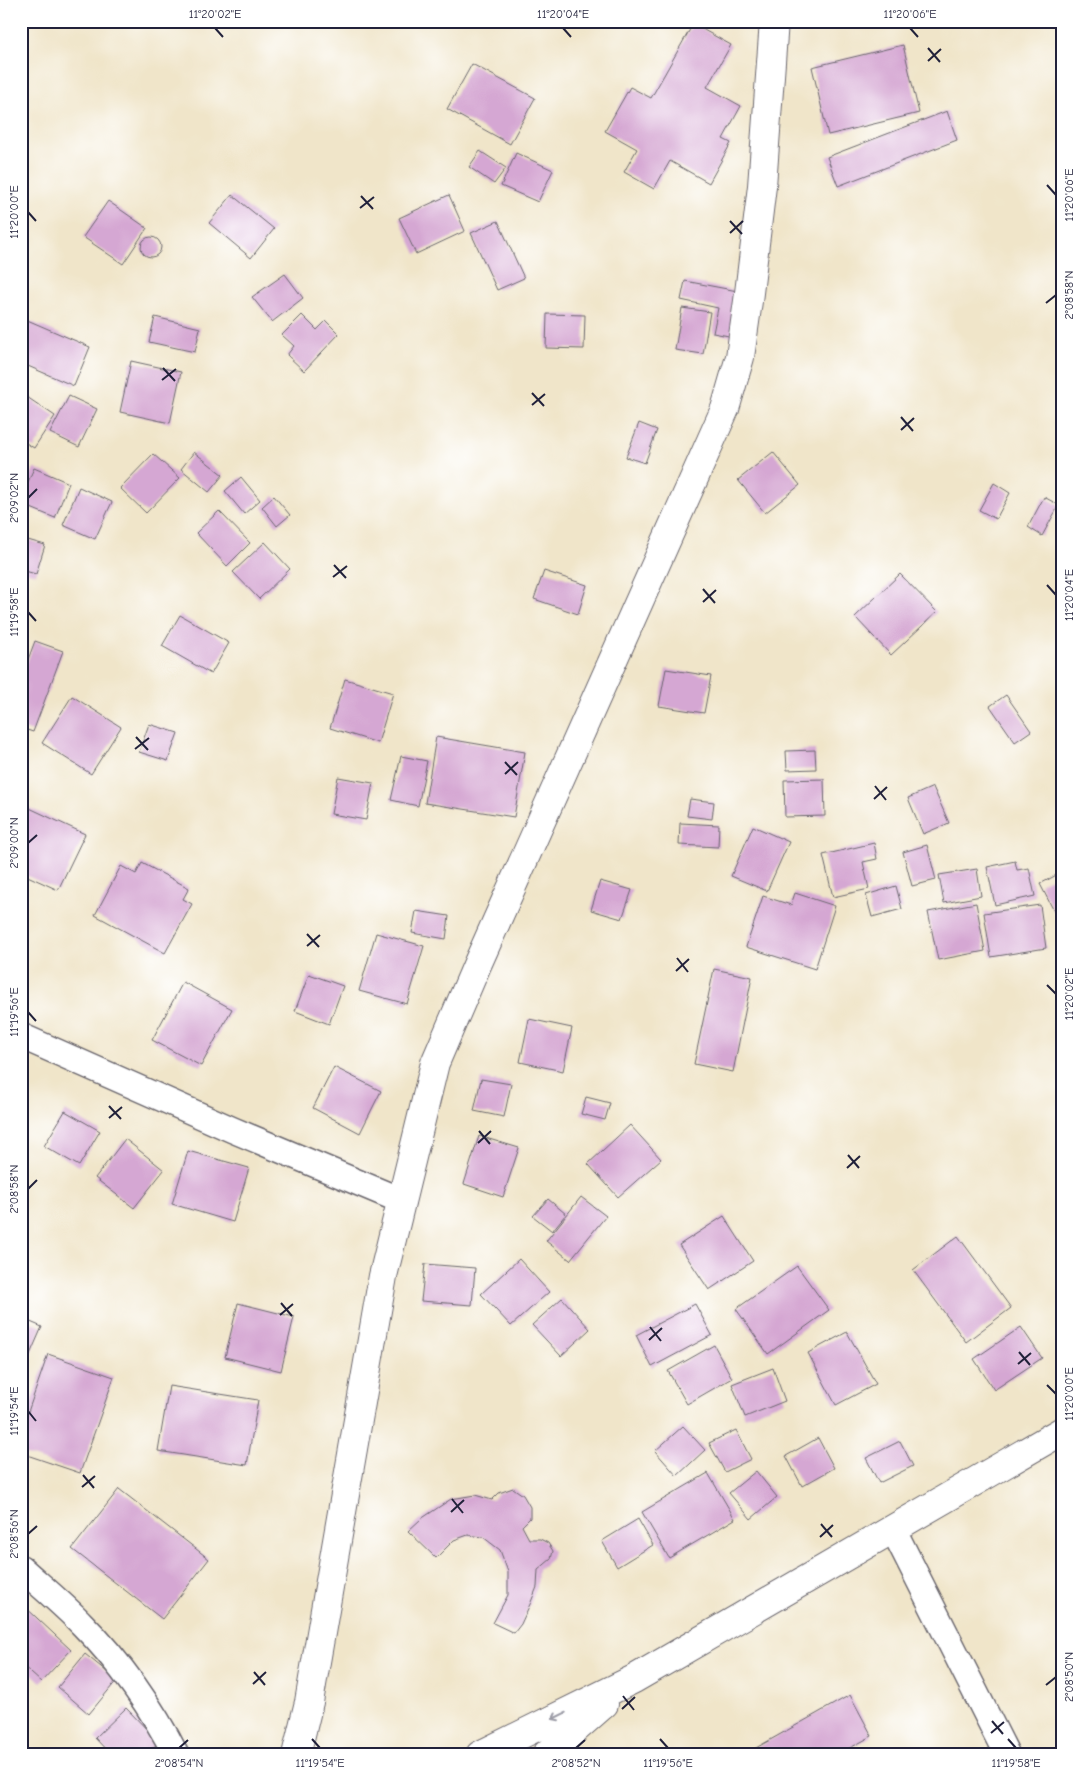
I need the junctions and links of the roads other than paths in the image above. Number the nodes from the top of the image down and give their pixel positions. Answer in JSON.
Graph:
{"nodes":[{"id":1,"x":787,"y":21,"type":"edge"},
{"id":2,"x":772,"y":34,"type":"edge"},
{"id":3,"x":21,"y":1036,"type":"edge"},
{"id":4,"x":402,"y":1201,"type":"junction"},
{"id":5,"x":1062,"y":1431,"type":"edge"},
{"id":6,"x":893,"y":1529,"type":"junction"},
{"id":7,"x":21,"y":1568,"type":"edge"},
{"id":8,"x":634,"y":1679,"type":"junction"},
{"id":9,"x":309,"y":1702,"type":"junction"},
{"id":10,"x":171,"y":1745,"type":"edge"},
{"id":11,"x":192,"y":1755,"type":"edge"},
{"id":12,"x":296,"y":1755,"type":"edge"},
{"id":13,"x":316,"y":1755,"type":"edge"},
{"id":14,"x":480,"y":1755,"type":"edge"},
{"id":15,"x":546,"y":1755,"type":"edge"},
{"id":16,"x":1007,"y":1755,"type":"edge"}],
"edges":[{"from":1,"to":2,"type":"street"},
{"from":2,"to":4,"type":"street"},
{"from":3,"to":4,"type":"street"},
{"from":4,"to":9,"type":"street"},
{"from":5,"to":6,"type":"street"},
{"from":6,"to":8,"type":"street"},
{"from":6,"to":16,"type":"street"},
{"from":7,"to":10,"type":"street"},
{"from":8,"to":14,"type":"street","one_way":true},
{"from":8,"to":15,"type":"street"},
{"from":9,"to":12,"type":"street"},
{"from":9,"to":13,"type":"street"},
{"from":10,"to":11,"type":"street"}]}
